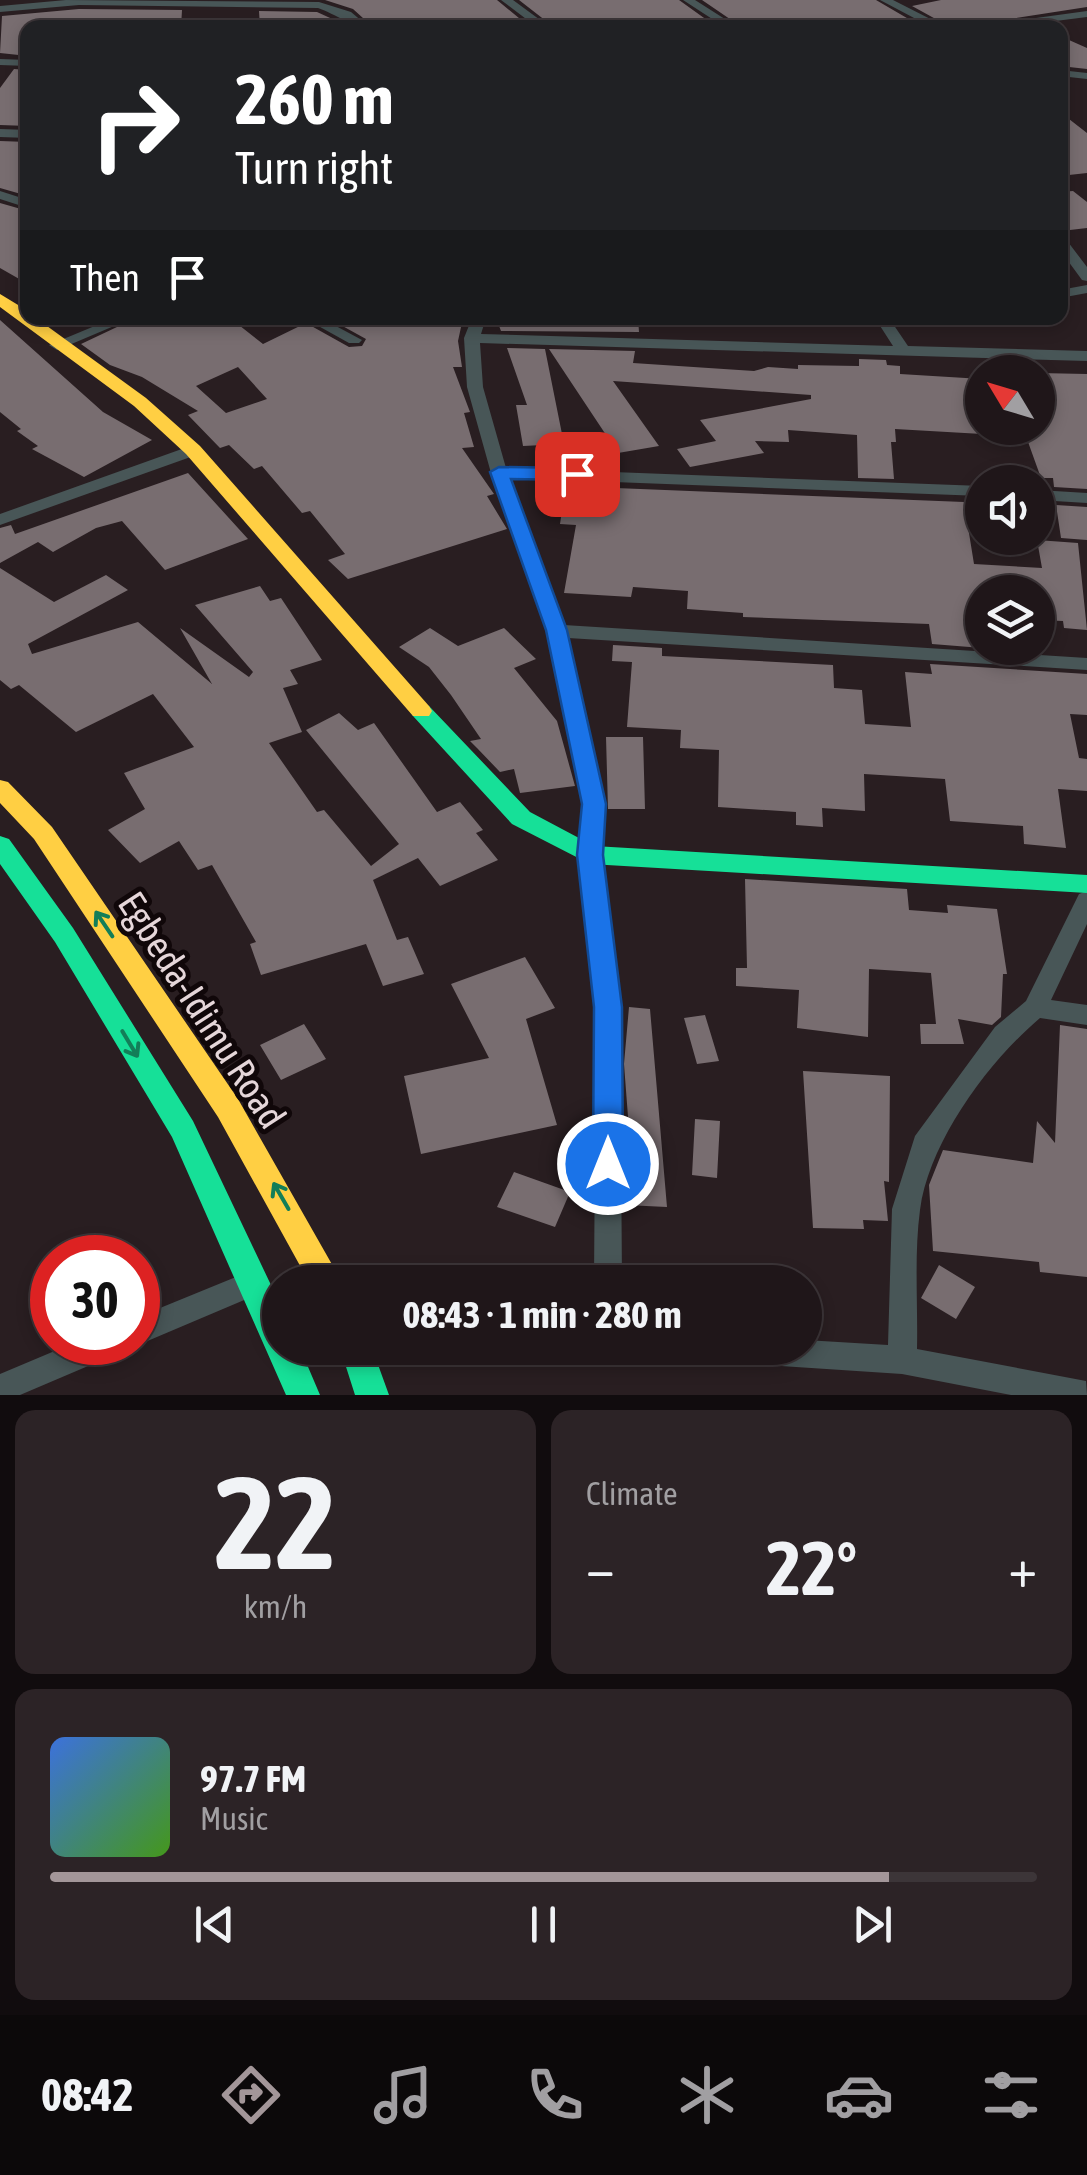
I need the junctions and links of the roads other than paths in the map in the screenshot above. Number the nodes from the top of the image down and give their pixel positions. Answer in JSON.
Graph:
{"nodes":[{"id":1,"x":506,"y":0,"type":"edge"},
{"id":2,"x":688,"y":0,"type":"edge"},
{"id":3,"x":885,"y":0,"type":"edge"},
{"id":4,"x":1047,"y":0,"type":"edge"},
{"id":5,"x":317,"y":3,"type":"edge"},
{"id":6,"x":0,"y":9,"type":"edge"},
{"id":7,"x":1082,"y":15,"type":"edge"},
{"id":8,"x":354,"y":20,"type":"edge"},
{"id":9,"x":535,"y":20,"type":"edge"},
{"id":10,"x":721,"y":20,"type":"edge"},
{"id":11,"x":926,"y":20,"type":"edge"},
{"id":12,"x":1038,"y":20,"type":"edge"},
{"id":13,"x":1068,"y":251,"type":"edge"},
{"id":14,"x":1087,"y":276,"type":"edge"},
{"id":15,"x":0,"y":299,"type":"edge"},
{"id":16,"x":20,"y":315,"type":"edge"},
{"id":17,"x":32,"y":325,"type":"edge"},
{"id":18,"x":108,"y":325,"type":"edge"},
{"id":19,"x":325,"y":325,"type":"edge"},
{"id":20,"x":887,"y":325,"type":"edge"},
{"id":21,"x":476,"y":328,"type":"edge"},
{"id":22,"x":354,"y":340,"type":"dead end"},
{"id":23,"x":57,"y":345,"type":"junction"},
{"id":24,"x":905,"y":353,"type":"junction"},
{"id":25,"x":1087,"y":356,"type":"edge"},
{"id":26,"x":193,"y":450,"type":"junction"},
{"id":27,"x":499,"y":472,"type":"junction"},
{"id":28,"x":965,"y":491,"type":"edge"},
{"id":29,"x":1055,"y":495,"type":"edge"},
{"id":30,"x":1087,"y":498,"type":"edge"},
{"id":31,"x":0,"y":520,"type":"edge"},
{"id":32,"x":556,"y":630,"type":"junction"},
{"id":33,"x":1087,"y":664,"type":"edge"},
{"id":34,"x":0,"y":788,"type":"edge"},
{"id":35,"x":0,"y":845,"type":"edge"},
{"id":36,"x":590,"y":855,"type":"junction"},
{"id":37,"x":1087,"y":884,"type":"edge"},
{"id":38,"x":1087,"y":900,"type":"edge"},
{"id":39,"x":1035,"y":1008,"type":"junction"},
{"id":40,"x":1087,"y":1015,"type":"edge"},
{"id":41,"x":206,"y":1119,"type":"junction"},
{"id":42,"x":313,"y":1265,"type":"edge"},
{"id":43,"x":608,"y":1265,"type":"edge"},
{"id":44,"x":253,"y":1283,"type":"junction"},
{"id":45,"x":262,"y":1302,"type":"edge"},
{"id":46,"x":160,"y":1323,"type":"edge"},
{"id":47,"x":822,"y":1355,"type":"edge"},
{"id":48,"x":902,"y":1360,"type":"junction"},
{"id":49,"x":58,"y":1365,"type":"edge"},
{"id":50,"x":291,"y":1365,"type":"edge"},
{"id":51,"x":362,"y":1365,"type":"edge"},
{"id":52,"x":0,"y":1390,"type":"edge"},
{"id":53,"x":304,"y":1395,"type":"edge"},
{"id":54,"x":372,"y":1395,"type":"edge"},
{"id":55,"x":1086,"y":1395,"type":"edge"}],
"edges":[{"from":1,"to":9,"type":"street"},
{"from":2,"to":10,"type":"street"},
{"from":3,"to":11,"type":"street"},
{"from":4,"to":7,"type":"street"},
{"from":5,"to":6,"type":"street"},
{"from":5,"to":8,"type":"street"},
{"from":7,"to":12,"type":"street"},
{"from":13,"to":14,"type":"street"},
{"from":15,"to":16,"type":"street"},
{"from":17,"to":23,"type":"street"},
{"from":18,"to":23,"type":"street"},
{"from":19,"to":22,"type":"street"},
{"from":20,"to":24,"type":"street"},
{"from":21,"to":24,"type":"street"},
{"from":21,"to":27,"type":"street"},
{"from":23,"to":26,"type":"street"},
{"from":24,"to":25,"type":"street"},
{"from":26,"to":31,"type":"street"},
{"from":26,"to":36,"type":"street"},
{"from":27,"to":28,"type":"street"},
{"from":27,"to":32,"type":"street"},
{"from":29,"to":30,"type":"street"},
{"from":32,"to":33,"type":"street"},
{"from":32,"to":36,"type":"street"},
{"from":41,"to":34,"type":"street","name":"Egbeda-Idimu Road","one_way":true},
{"from":35,"to":41,"type":"street","name":"Egbeda-Idimu Road","one_way":true},
{"from":36,"to":37,"type":"street"},
{"from":36,"to":43,"type":"street"},
{"from":38,"to":39,"type":"street"},
{"from":39,"to":40,"type":"street"},
{"from":39,"to":48,"type":"street"},
{"from":42,"to":41,"type":"street","name":"Egbeda-Idimu Road","one_way":true},
{"from":41,"to":44,"type":"street","name":"Egbeda-Idimu Road"},
{"from":44,"to":45,"type":"street","name":"Egbeda-Idimu Road"},
{"from":44,"to":46,"type":"street"},
{"from":47,"to":48,"type":"street"},
{"from":48,"to":55,"type":"street"},
{"from":49,"to":52,"type":"street"},
{"from":50,"to":53,"type":"street"},
{"from":51,"to":54,"type":"street"}]}
